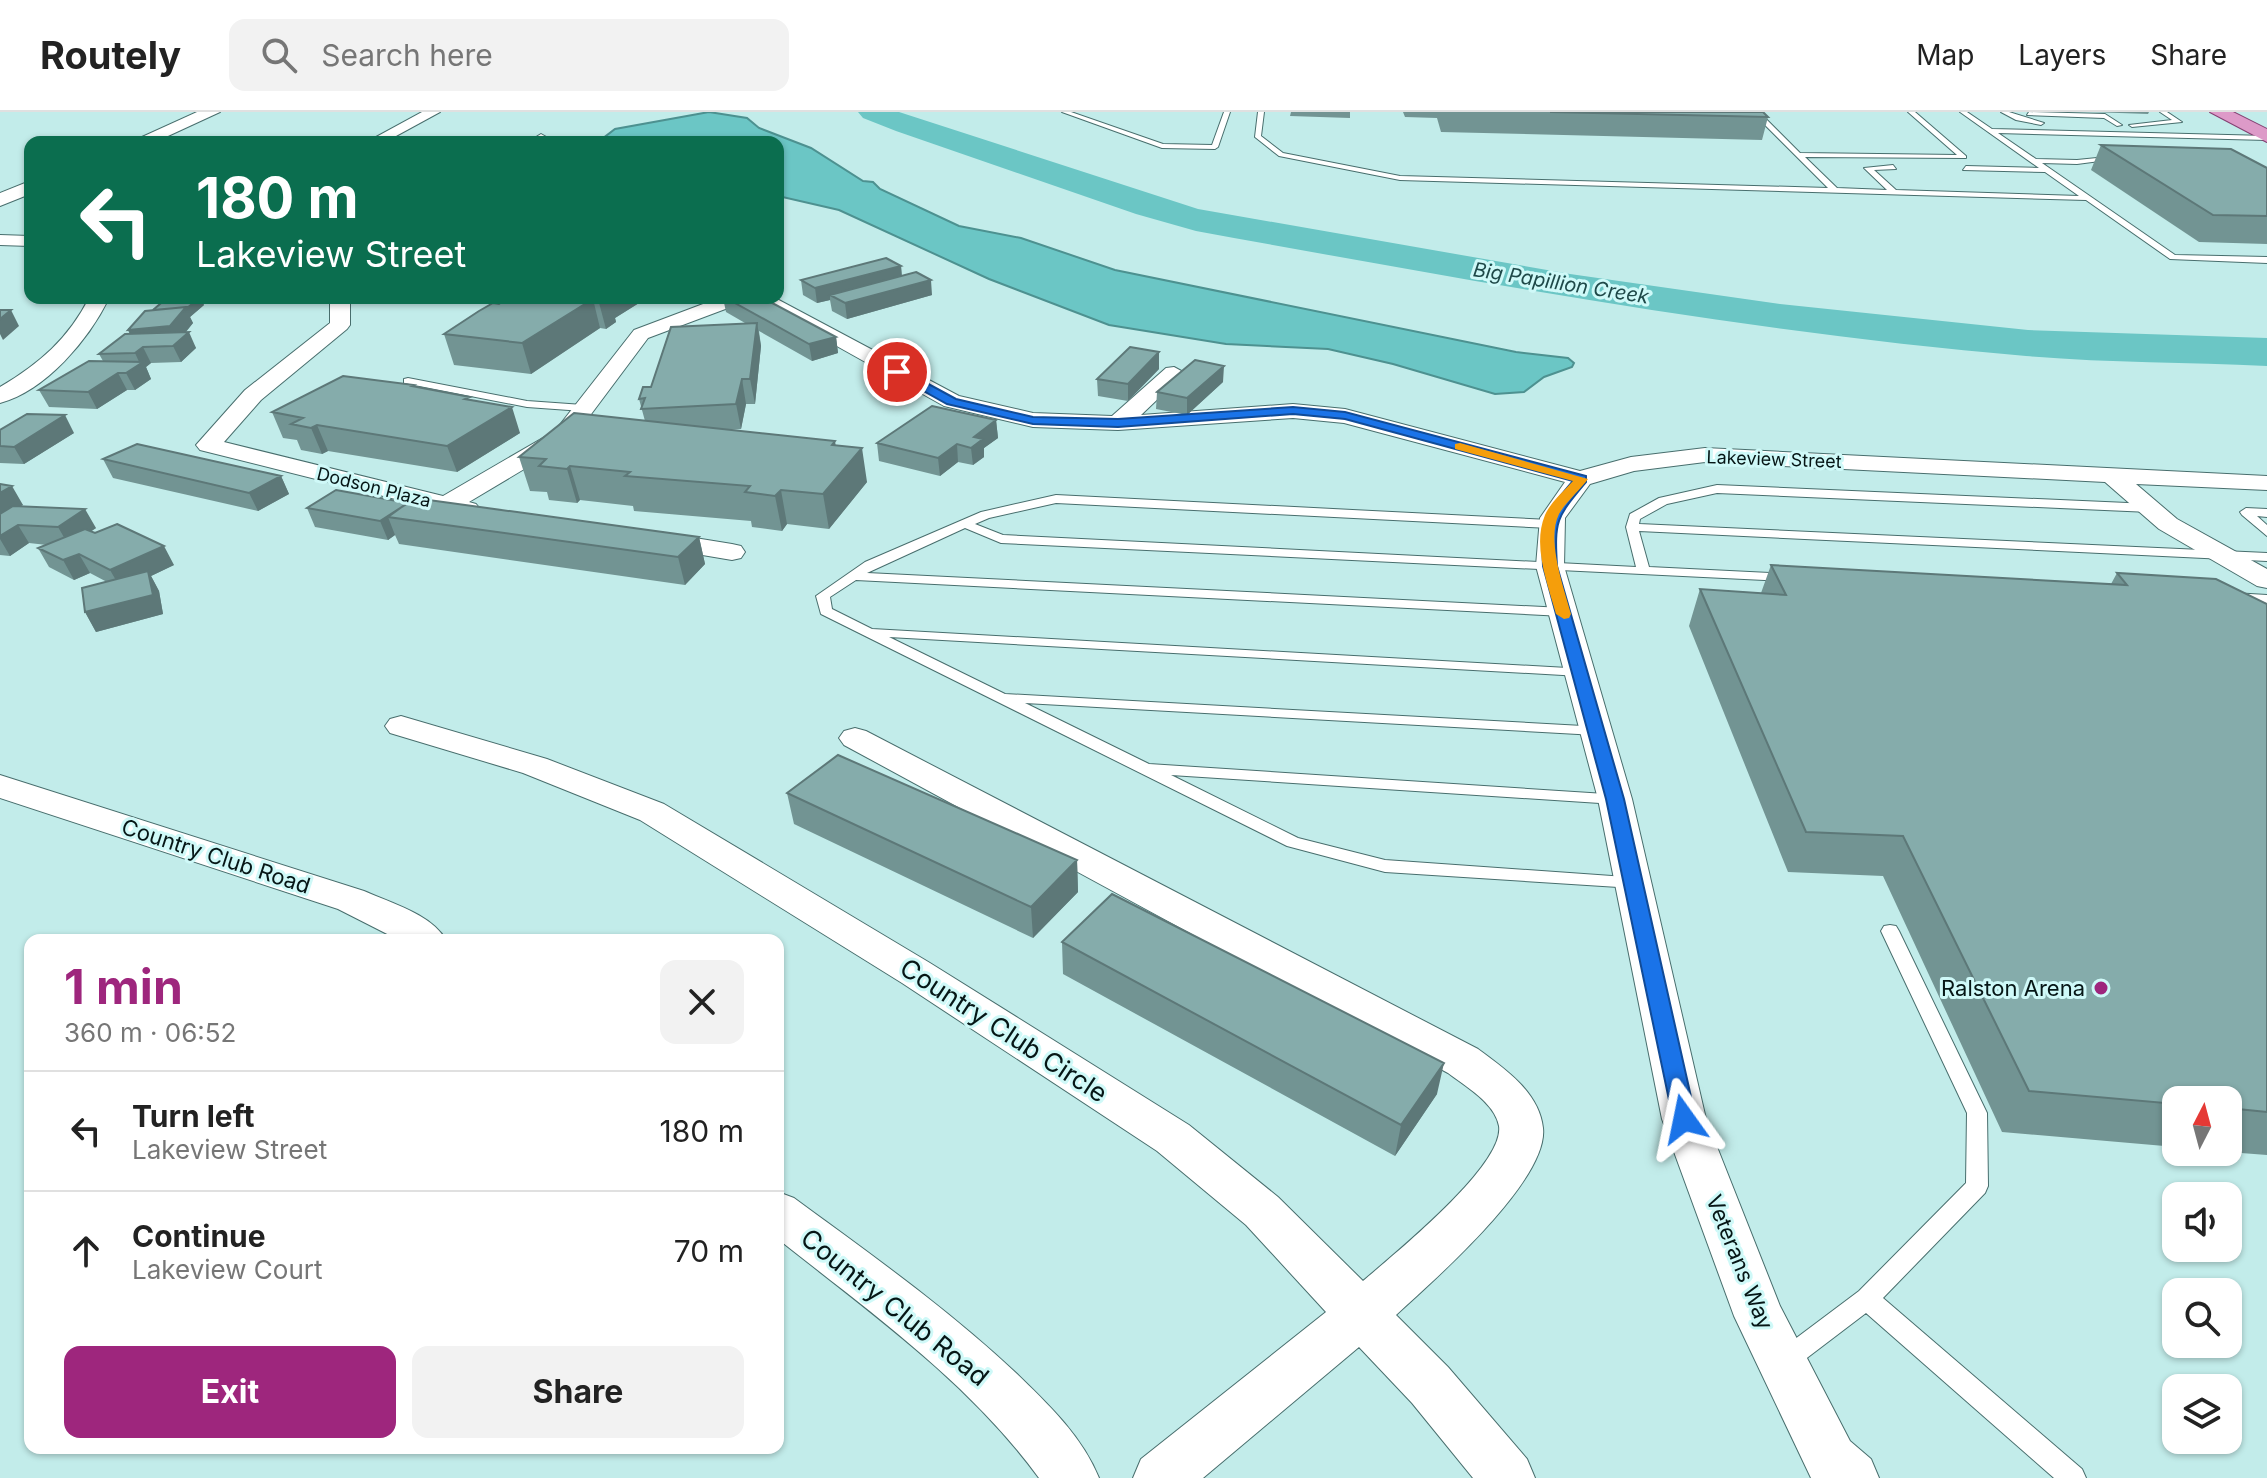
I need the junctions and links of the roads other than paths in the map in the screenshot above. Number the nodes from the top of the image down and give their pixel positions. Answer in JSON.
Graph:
{"nodes":[{"id":1,"x":212,"y":112,"type":"edge"},
{"id":2,"x":433,"y":112,"type":"edge"},
{"id":3,"x":1065,"y":112,"type":"edge"},
{"id":4,"x":1227,"y":112,"type":"edge"},
{"id":5,"x":1261,"y":112,"type":"edge"},
{"id":6,"x":1755,"y":112,"type":"edge"},
{"id":7,"x":1911,"y":112,"type":"edge"},
{"id":8,"x":1963,"y":112,"type":"edge"},
{"id":9,"x":2163,"y":112,"type":"edge"},
{"id":10,"x":2219,"y":112,"type":"edge"},
{"id":11,"x":2250,"y":112,"type":"edge"},
{"id":12,"x":2006,"y":113,"type":"edge"},
{"id":13,"x":2267,"y":120,"type":"edge"},
{"id":14,"x":2119,"y":125,"type":"junction"},
{"id":15,"x":1990,"y":131,"type":"junction"},
{"id":16,"x":154,"y":136,"type":"edge"},
{"id":17,"x":386,"y":136,"type":"edge"},
{"id":18,"x":2002,"y":139,"type":"junction"},
{"id":19,"x":2267,"y":139,"type":"edge"},
{"id":20,"x":1798,"y":155,"type":"junction"},
{"id":21,"x":2127,"y":157,"type":"edge"},
{"id":22,"x":2033,"y":161,"type":"junction"},
{"id":23,"x":1902,"y":167,"type":"dead end"},
{"id":24,"x":1966,"y":168,"type":"dead end"},
{"id":25,"x":2046,"y":170,"type":"junction"},
{"id":26,"x":24,"y":190,"type":"edge"},
{"id":27,"x":1836,"y":192,"type":"junction"},
{"id":28,"x":1896,"y":194,"type":"junction"},
{"id":29,"x":2086,"y":198,"type":"junction"},
{"id":30,"x":0,"y":200,"type":"edge"},
{"id":31,"x":0,"y":240,"type":"edge"},
{"id":32,"x":24,"y":241,"type":"edge"},
{"id":33,"x":2267,"y":260,"type":"edge"},
{"id":34,"x":96,"y":304,"type":"edge"},
{"id":35,"x":340,"y":304,"type":"edge"},
{"id":36,"x":721,"y":304,"type":"edge"},
{"id":37,"x":772,"y":304,"type":"edge"},
{"id":38,"x":1174,"y":373,"type":"edge"},
{"id":39,"x":408,"y":381,"type":"edge"},
{"id":40,"x":0,"y":396,"type":"edge"},
{"id":41,"x":583,"y":408,"type":"junction"},
{"id":42,"x":1118,"y":423,"type":"junction"},
{"id":43,"x":2111,"y":475,"type":"junction"},
{"id":44,"x":1581,"y":479,"type":"junction"},
{"id":45,"x":2267,"y":483,"type":"edge"},
{"id":46,"x":445,"y":505,"type":"junction"},
{"id":47,"x":2150,"y":508,"type":"junction"},
{"id":48,"x":490,"y":512,"type":"edge"},
{"id":49,"x":2267,"y":513,"type":"edge"},
{"id":50,"x":965,"y":524,"type":"junction"},
{"id":51,"x":1550,"y":524,"type":"junction"},
{"id":52,"x":1632,"y":527,"type":"junction"},
{"id":53,"x":2267,"y":532,"type":"edge"},
{"id":54,"x":626,"y":535,"type":"edge"},
{"id":55,"x":732,"y":552,"type":"dead end"},
{"id":56,"x":2224,"y":555,"type":"junction"},
{"id":57,"x":2267,"y":557,"type":"edge"},
{"id":58,"x":1550,"y":566,"type":"junction"},
{"id":59,"x":1644,"y":571,"type":"junction"},
{"id":60,"x":854,"y":576,"type":"junction"},
{"id":61,"x":1804,"y":578,"type":"edge"},
{"id":62,"x":2267,"y":580,"type":"edge"},
{"id":63,"x":2219,"y":597,"type":"edge"},
{"id":64,"x":2267,"y":599,"type":"edge"},
{"id":65,"x":1563,"y":612,"type":"junction"},
{"id":66,"x":865,"y":631,"type":"junction"},
{"id":67,"x":1580,"y":672,"type":"junction"},
{"id":68,"x":997,"y":697,"type":"junction"},
{"id":69,"x":401,"y":726,"type":"dead end"},
{"id":70,"x":1596,"y":730,"type":"junction"},
{"id":71,"x":855,"y":738,"type":"dead end"},
{"id":72,"x":1140,"y":768,"type":"junction"},
{"id":73,"x":0,"y":786,"type":"edge"},
{"id":74,"x":1615,"y":799,"type":"junction"},
{"id":75,"x":1634,"y":882,"type":"junction"},
{"id":76,"x":1890,"y":931,"type":"dead end"},
{"id":77,"x":418,"y":934,"type":"edge"},
{"id":78,"x":784,"y":1217,"type":"edge"},
{"id":79,"x":1867,"y":1299,"type":"junction"},
{"id":80,"x":1362,"y":1314,"type":"junction"},
{"id":81,"x":1783,"y":1363,"type":"junction"},
{"id":82,"x":1072,"y":1478,"type":"edge"},
{"id":83,"x":1160,"y":1478,"type":"edge"},
{"id":84,"x":1508,"y":1478,"type":"edge"},
{"id":85,"x":1852,"y":1478,"type":"edge"},
{"id":86,"x":2073,"y":1478,"type":"edge"}],
"edges":[{"from":1,"to":16,"type":"street"},
{"from":2,"to":17,"type":"street"},
{"from":3,"to":4,"type":"lane"},
{"from":5,"to":27,"type":"lane"},
{"from":6,"to":20,"type":"lane"},
{"from":7,"to":20,"type":"lane"},
{"from":8,"to":15,"type":"lane"},
{"from":9,"to":14,"type":"lane"},
{"from":10,"to":19,"type":"main road"},
{"from":11,"to":13,"type":"main road"},
{"from":12,"to":14,"type":"lane"},
{"from":12,"to":14,"type":"lane"},
{"from":15,"to":18,"type":"lane"},
{"from":15,"to":19,"type":"lane"},
{"from":18,"to":19,"type":"lane"},
{"from":18,"to":22,"type":"lane"},
{"from":20,"to":27,"type":"lane"},
{"from":21,"to":22,"type":"lane"},
{"from":22,"to":25,"type":"lane"},
{"from":23,"to":28,"type":"lane"},
{"from":24,"to":25,"type":"lane"},
{"from":25,"to":29,"type":"lane"},
{"from":26,"to":30,"type":"street"},
{"from":27,"to":28,"type":"lane"},
{"from":28,"to":29,"type":"lane"},
{"from":29,"to":33,"type":"lane"},
{"from":31,"to":32,"type":"street"},
{"from":34,"to":40,"type":"street"},
{"from":35,"to":46,"type":"street","name":"Dodson Plaza"},
{"from":36,"to":41,"type":"street"},
{"from":37,"to":42,"type":"street"},
{"from":38,"to":42,"type":"street"},
{"from":39,"to":41,"type":"lane"},
{"from":41,"to":46,"type":"street"},
{"from":42,"to":44,"type":"street"},
{"from":43,"to":44,"type":"street","name":"Lakeview Street"},
{"from":43,"to":45,"type":"street","name":"Lakeview Street"},
{"from":43,"to":47,"type":"street"},
{"from":44,"to":51,"type":"street"},
{"from":46,"to":48,"type":"street","name":"Dodson Plaza"},
{"from":47,"to":52,"type":"lane"},
{"from":47,"to":56,"type":"street"},
{"from":49,"to":53,"type":"lane"},
{"from":50,"to":51,"type":"lane"},
{"from":50,"to":58,"type":"lane"},
{"from":50,"to":60,"type":"lane"},
{"from":51,"to":58,"type":"street","name":"Veterans Way"},
{"from":52,"to":56,"type":"lane"},
{"from":52,"to":59,"type":"lane"},
{"from":54,"to":55,"type":"street"},
{"from":56,"to":57,"type":"lane"},
{"from":56,"to":62,"type":"street"},
{"from":58,"to":59,"type":"lane"},
{"from":58,"to":65,"type":"street","name":"Veterans Way"},
{"from":59,"to":61,"type":"lane"},
{"from":60,"to":65,"type":"lane"},
{"from":60,"to":66,"type":"lane"},
{"from":63,"to":64,"type":"lane"},
{"from":65,"to":67,"type":"street","name":"Veterans Way"},
{"from":66,"to":67,"type":"lane"},
{"from":66,"to":68,"type":"lane"},
{"from":67,"to":70,"type":"street","name":"Veterans Way"},
{"from":68,"to":70,"type":"lane"},
{"from":68,"to":72,"type":"lane"},
{"from":69,"to":80,"type":"street","name":"Country Club Circle"},
{"from":70,"to":74,"type":"street","name":"Veterans Way"},
{"from":71,"to":80,"type":"street"},
{"from":72,"to":74,"type":"lane"},
{"from":72,"to":75,"type":"lane"},
{"from":73,"to":77,"type":"street","name":"Country Club Road"},
{"from":74,"to":75,"type":"street","name":"Veterans Way"},
{"from":75,"to":81,"type":"street","name":"Veterans Way"},
{"from":76,"to":79,"type":"lane"},
{"from":78,"to":82,"type":"street","name":"Country Club Road"},
{"from":79,"to":81,"type":"lane"},
{"from":79,"to":86,"type":"lane"},
{"from":80,"to":83,"type":"street"},
{"from":80,"to":84,"type":"street","name":"Country Club Circle"},
{"from":81,"to":85,"type":"street","name":"Veterans Way"}]}
